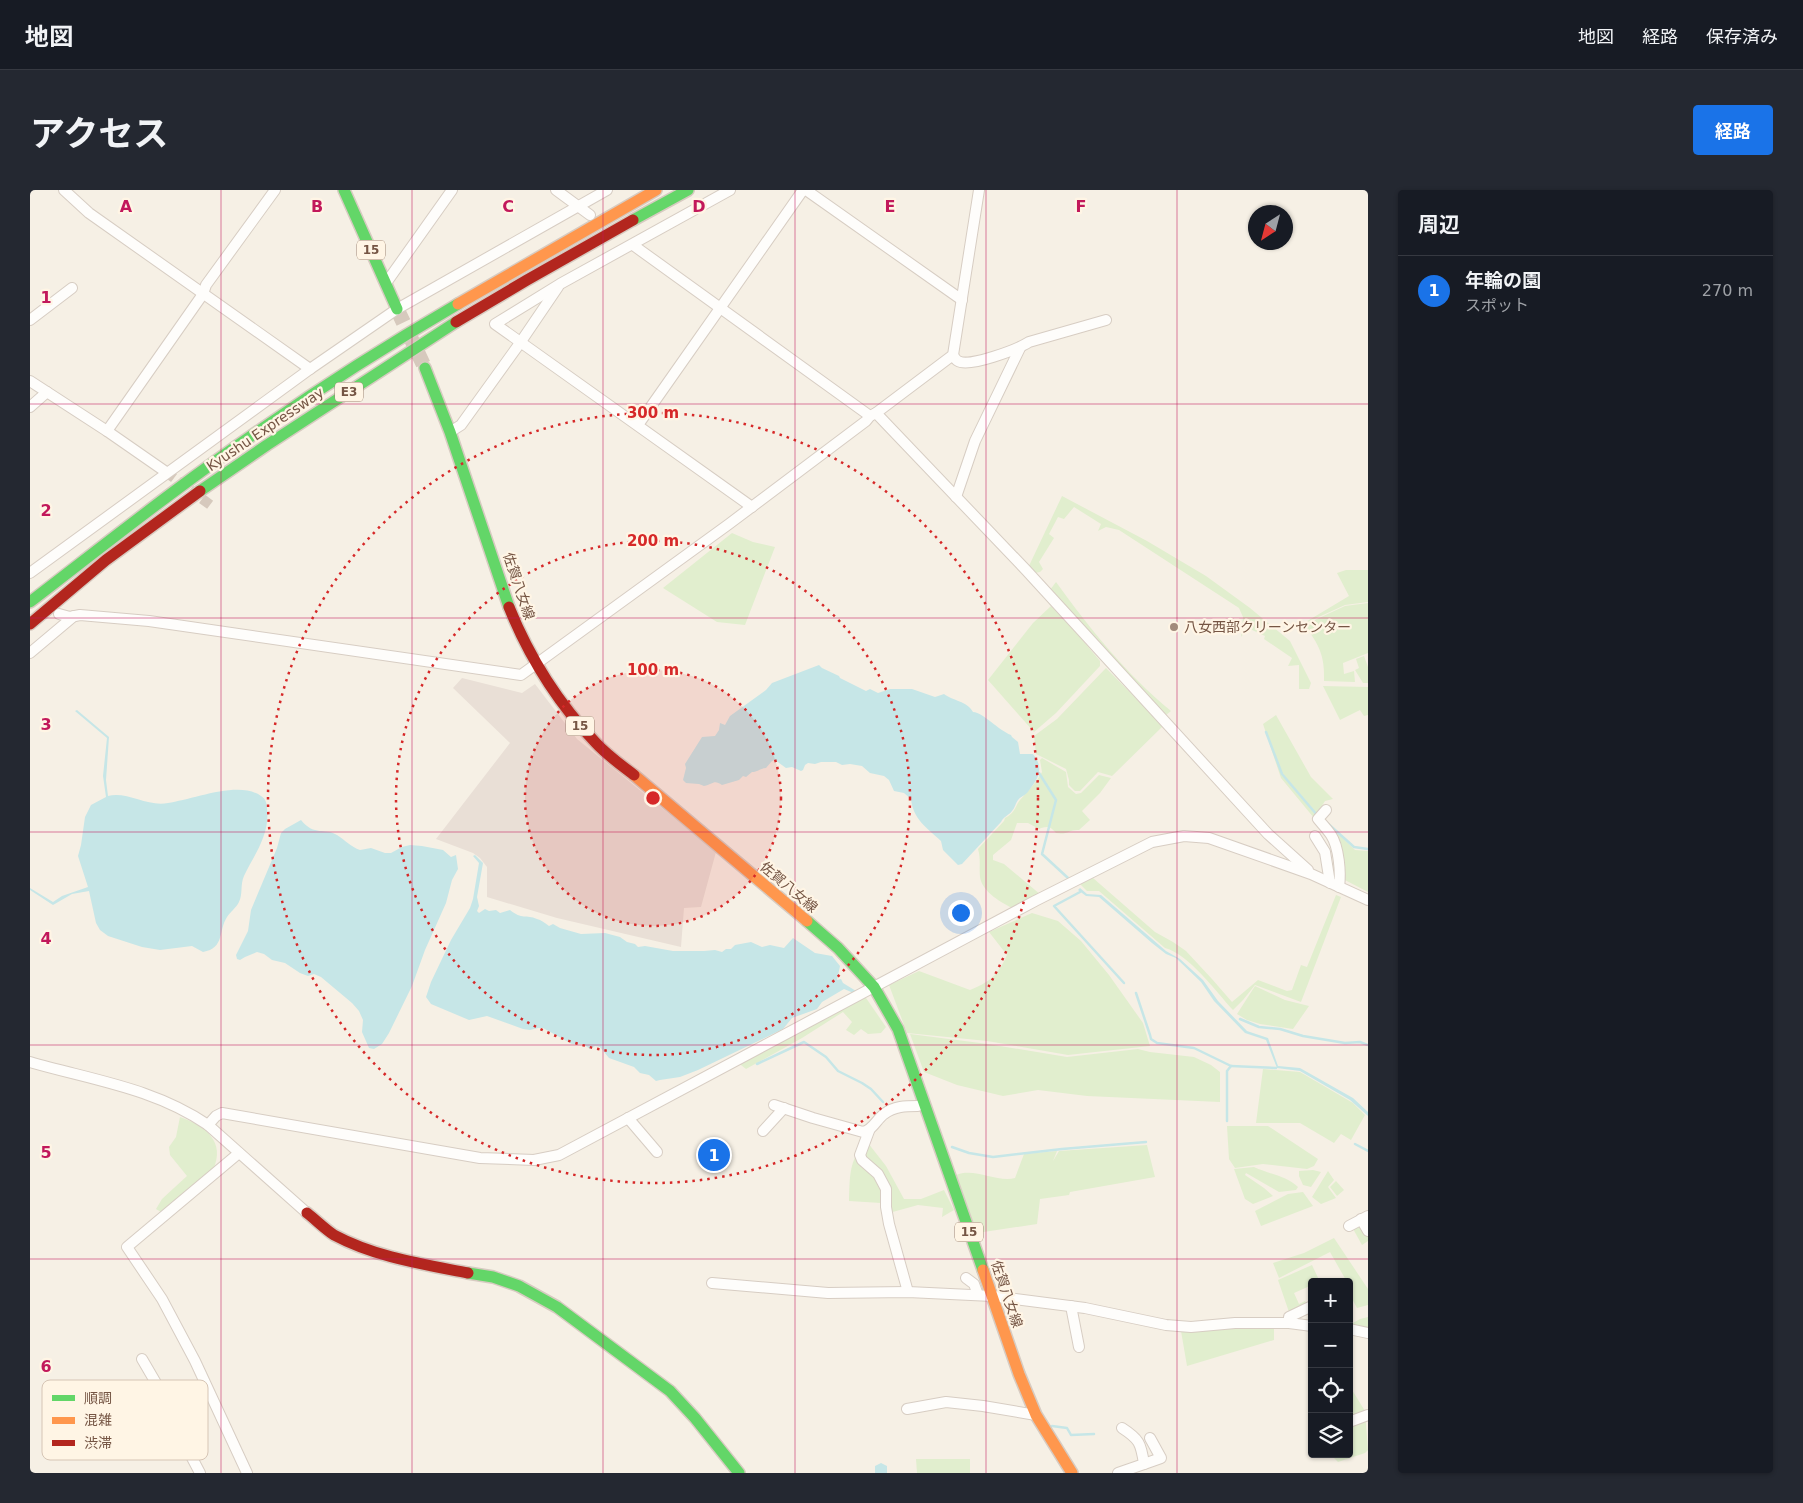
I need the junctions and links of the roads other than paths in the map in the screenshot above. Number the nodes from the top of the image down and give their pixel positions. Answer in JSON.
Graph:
{"nodes":[{"id":1,"x":64,"y":190,"type":"edge"},
{"id":2,"x":275,"y":190,"type":"edge"},
{"id":3,"x":344,"y":190,"type":"edge"},
{"id":4,"x":452,"y":190,"type":"edge"},
{"id":5,"x":556,"y":190,"type":"edge"},
{"id":6,"x":607,"y":190,"type":"edge"},
{"id":7,"x":656,"y":190,"type":"edge"},
{"id":8,"x":688,"y":190,"type":"edge"},
{"id":9,"x":730,"y":190,"type":"edge"},
{"id":10,"x":979,"y":190,"type":"edge"},
{"id":11,"x":808,"y":191,"type":"edge"},
{"id":12,"x":579,"y":206,"type":"junction"},
{"id":13,"x":590,"y":215,"type":"dead end"},
{"id":14,"x":621,"y":239,"type":"dead end"},
{"id":15,"x":632,"y":246,"type":"junction"},
{"id":16,"x":386,"y":283,"type":"junction"},
{"id":17,"x":560,"y":284,"type":"junction"},
{"id":18,"x":72,"y":288,"type":"dead end"},
{"id":19,"x":203,"y":294,"type":"junction"},
{"id":20,"x":962,"y":300,"type":"junction"},
{"id":21,"x":722,"y":308,"type":"junction"},
{"id":22,"x":398,"y":309,"type":"junction"},
{"id":23,"x":30,"y":320,"type":"edge"},
{"id":24,"x":1106,"y":320,"type":"dead end"},
{"id":25,"x":520,"y":343,"type":"junction"},
{"id":26,"x":1020,"y":348,"type":"junction"},
{"id":27,"x":953,"y":355,"type":"junction"},
{"id":28,"x":425,"y":368,"type":"tunnel mouth"},
{"id":29,"x":310,"y":369,"type":"junction"},
{"id":30,"x":30,"y":381,"type":"edge"},
{"id":31,"x":47,"y":392,"type":"junction"},
{"id":32,"x":30,"y":407,"type":"edge"},
{"id":33,"x":873,"y":414,"type":"junction"},
{"id":34,"x":638,"y":425,"type":"junction"},
{"id":35,"x":107,"y":431,"type":"junction"},
{"id":36,"x":450,"y":432,"type":"junction"},
{"id":37,"x":166,"y":472,"type":"junction"},
{"id":38,"x":956,"y":497,"type":"junction"},
{"id":39,"x":752,"y":506,"type":"junction"},
{"id":40,"x":30,"y":573,"type":"edge"},
{"id":41,"x":30,"y":602,"type":"edge"},
{"id":42,"x":59,"y":614,"type":"dead end"},
{"id":43,"x":74,"y":616,"type":"junction"},
{"id":44,"x":30,"y":624,"type":"edge"},
{"id":45,"x":30,"y":653,"type":"edge"},
{"id":46,"x":537,"y":665,"type":"junction"},
{"id":47,"x":1326,"y":810,"type":"dead end"},
{"id":48,"x":1315,"y":836,"type":"dead end"},
{"id":49,"x":1311,"y":874,"type":"junction"},
{"id":50,"x":1335,"y":885,"type":"junction"},
{"id":51,"x":1368,"y":900,"type":"edge"},
{"id":52,"x":874,"y":987,"type":"junction"},
{"id":53,"x":30,"y":1062,"type":"edge"},
{"id":54,"x":918,"y":1106,"type":"dead end"},
{"id":55,"x":628,"y":1118,"type":"junction"},
{"id":56,"x":208,"y":1126,"type":"junction"},
{"id":57,"x":763,"y":1131,"type":"dead end"},
{"id":58,"x":869,"y":1131,"type":"junction"},
{"id":59,"x":657,"y":1152,"type":"dead end"},
{"id":60,"x":239,"y":1153,"type":"junction"},
{"id":61,"x":307,"y":1213,"type":"joint"},
{"id":62,"x":1364,"y":1217,"type":"edge"},
{"id":63,"x":1349,"y":1226,"type":"dead end"},
{"id":64,"x":1368,"y":1231,"type":"edge"},
{"id":65,"x":966,"y":1278,"type":"dead end"},
{"id":66,"x":712,"y":1283,"type":"dead end"},
{"id":67,"x":908,"y":1292,"type":"junction"},
{"id":68,"x":978,"y":1295,"type":"junction"},
{"id":69,"x":992,"y":1296,"type":"junction"},
{"id":70,"x":1070,"y":1306,"type":"junction"},
{"id":71,"x":1308,"y":1308,"type":"edge"},
{"id":72,"x":1289,"y":1323,"type":"junction"},
{"id":73,"x":1308,"y":1325,"type":"edge"},
{"id":74,"x":1353,"y":1330,"type":"edge"},
{"id":75,"x":1368,"y":1334,"type":"edge"},
{"id":76,"x":1079,"y":1346,"type":"dead end"},
{"id":77,"x":142,"y":1358,"type":"dead end"},
{"id":78,"x":154,"y":1380,"type":"edge"},
{"id":79,"x":204,"y":1380,"type":"edge"},
{"id":80,"x":208,"y":1389,"type":"edge"},
{"id":81,"x":907,"y":1409,"type":"dead end"},
{"id":82,"x":1036,"y":1415,"type":"junction"},
{"id":83,"x":1368,"y":1415,"type":"edge"},
{"id":84,"x":1353,"y":1421,"type":"edge"},
{"id":85,"x":1122,"y":1428,"type":"dead end"},
{"id":86,"x":1150,"y":1438,"type":"dead end"},
{"id":87,"x":193,"y":1460,"type":"edge"},
{"id":88,"x":1144,"y":1464,"type":"junction"},
{"id":89,"x":200,"y":1473,"type":"edge"},
{"id":90,"x":247,"y":1473,"type":"edge"},
{"id":91,"x":739,"y":1473,"type":"edge"},
{"id":92,"x":1072,"y":1473,"type":"edge"},
{"id":93,"x":1118,"y":1473,"type":"edge"}],
"edges":[{"from":1,"to":19,"type":"street"},
{"from":2,"to":19,"type":"street"},
{"from":3,"to":16,"type":"main road","number":"15"},
{"from":4,"to":16,"type":"street"},
{"from":5,"to":12,"type":"street"},
{"from":6,"to":12,"type":"street"},
{"from":7,"to":41,"type":"main road","name":"Kyushu Expressway","number":"E3"},
{"from":8,"to":44,"type":"main road","name":"Kyushu Expressway","number":"E3"},
{"from":9,"to":15,"type":"street"},
{"from":10,"to":20,"type":"street"},
{"from":11,"to":20,"type":"street"},
{"from":11,"to":21,"type":"street"},
{"from":12,"to":13,"type":"street"},
{"from":12,"to":22,"type":"street"},
{"from":14,"to":15,"type":"street"},
{"from":15,"to":17,"type":"street"},
{"from":15,"to":21,"type":"street"},
{"from":16,"to":22,"type":"main road","number":"15"},
{"from":17,"to":25,"type":"street"},
{"from":17,"to":25,"type":"street"},
{"from":18,"to":23,"type":"street"},
{"from":19,"to":29,"type":"street"},
{"from":19,"to":35,"type":"street"},
{"from":20,"to":27,"type":"street"},
{"from":21,"to":33,"type":"street"},
{"from":21,"to":34,"type":"street"},
{"from":22,"to":29,"type":"street"},
{"from":24,"to":26,"type":"street"},
{"from":25,"to":34,"type":"street"},
{"from":25,"to":36,"type":"street"},
{"from":26,"to":27,"type":"street"},
{"from":26,"to":38,"type":"street"},
{"from":27,"to":33,"type":"street"},
{"from":28,"to":36,"type":"main road","name":"佐賀八女線","number":"15"},
{"from":29,"to":37,"type":"street"},
{"from":30,"to":31,"type":"street"},
{"from":31,"to":32,"type":"street"},
{"from":31,"to":35,"type":"street"},
{"from":33,"to":38,"type":"street"},
{"from":33,"to":39,"type":"street"},
{"from":34,"to":39,"type":"street"},
{"from":35,"to":37,"type":"street"},
{"from":36,"to":46,"type":"main road","name":"佐賀八女線","number":"15"},
{"from":37,"to":40,"type":"street"},
{"from":38,"to":49,"type":"street"},
{"from":39,"to":46,"type":"street"},
{"from":42,"to":43,"type":"street"},
{"from":43,"to":45,"type":"street"},
{"from":43,"to":46,"type":"street"},
{"from":46,"to":52,"type":"main road","name":"佐賀八女線","number":"15"},
{"from":47,"to":50,"type":"street"},
{"from":48,"to":50,"type":"street"},
{"from":49,"to":50,"type":"street"},
{"from":49,"to":52,"type":"street"},
{"from":50,"to":51,"type":"street"},
{"from":52,"to":55,"type":"street"},
{"from":52,"to":69,"type":"main road","name":"佐賀八女線","number":"15"},
{"from":53,"to":56,"type":"street"},
{"from":54,"to":58,"type":"street"},
{"from":55,"to":56,"type":"street"},
{"from":55,"to":59,"type":"street"},
{"from":56,"to":60,"type":"street"},
{"from":57,"to":58,"type":"street"},
{"from":58,"to":67,"type":"street"},
{"from":60,"to":61,"type":"street"},
{"from":60,"to":79,"type":"street"},
{"from":61,"to":91,"type":"main road"},
{"from":62,"to":63,"type":"street"},
{"from":62,"to":64,"type":"street"},
{"from":65,"to":68,"type":"street"},
{"from":66,"to":67,"type":"street"},
{"from":67,"to":68,"type":"street"},
{"from":68,"to":69,"type":"street"},
{"from":69,"to":70,"type":"street"},
{"from":69,"to":82,"type":"main road","name":"佐賀八女線","number":"15"},
{"from":70,"to":72,"type":"street"},
{"from":70,"to":76,"type":"street"},
{"from":71,"to":72,"type":"street"},
{"from":72,"to":73,"type":"street"},
{"from":74,"to":75,"type":"street"},
{"from":77,"to":78,"type":"street"},
{"from":80,"to":90,"type":"street"},
{"from":81,"to":82,"type":"street"},
{"from":82,"to":92,"type":"main road","name":"佐賀八女線","number":"15"},
{"from":83,"to":84,"type":"street"},
{"from":85,"to":88,"type":"street"},
{"from":86,"to":88,"type":"street"},
{"from":87,"to":89,"type":"street"},
{"from":88,"to":93,"type":"street"}]}
